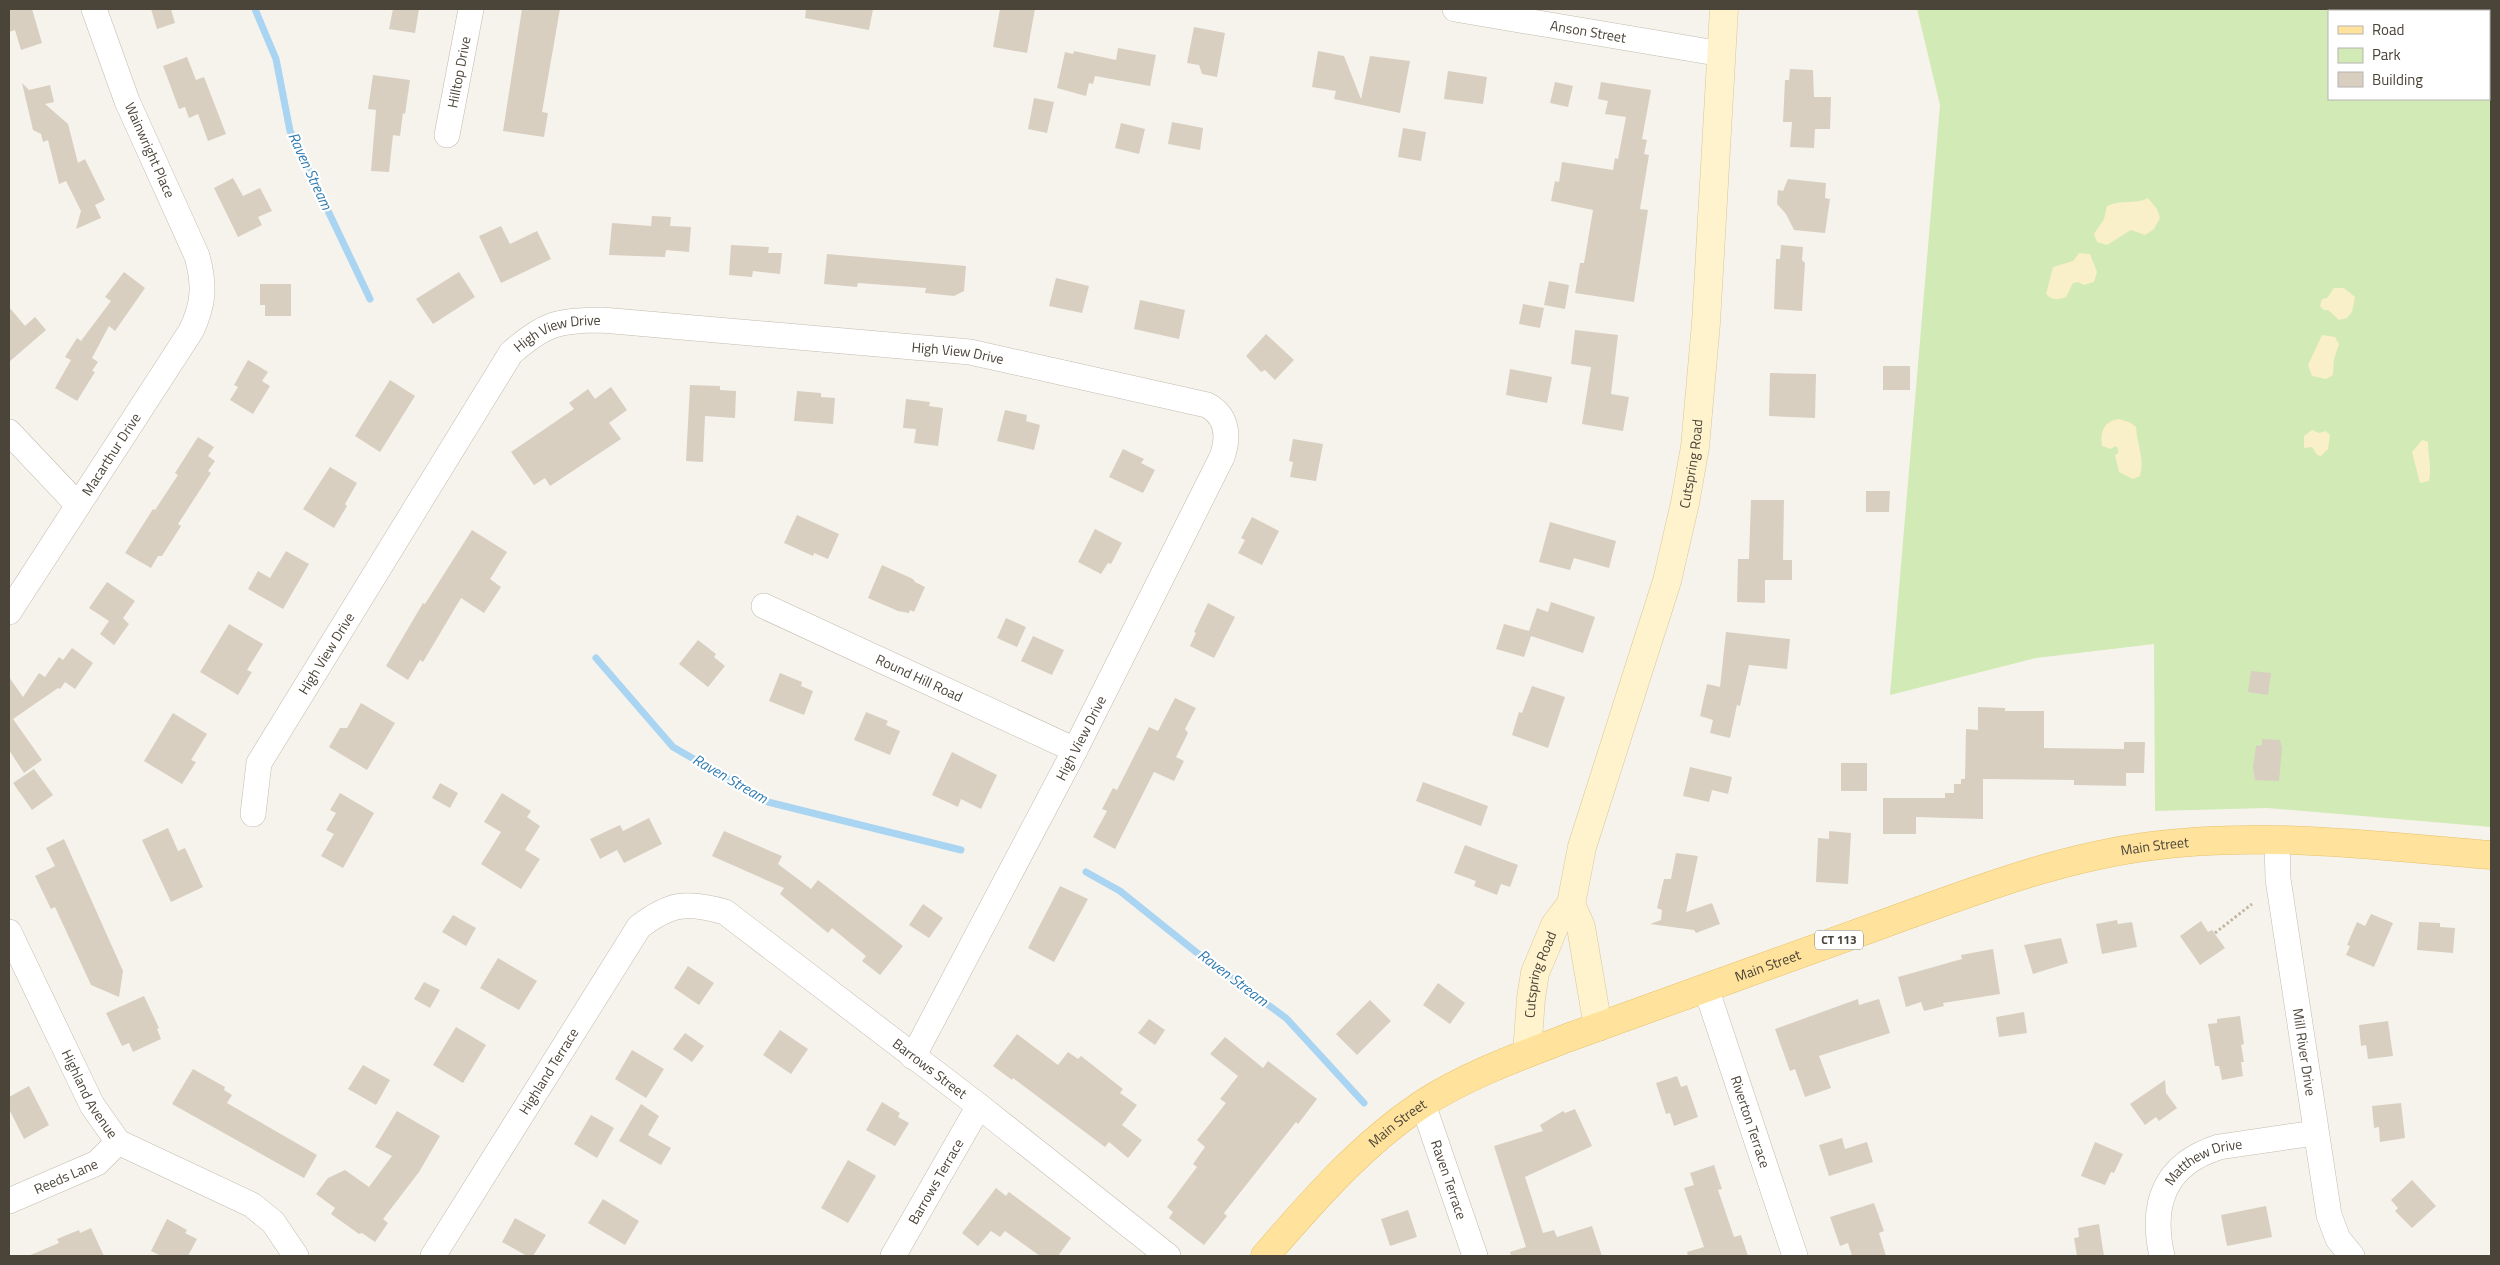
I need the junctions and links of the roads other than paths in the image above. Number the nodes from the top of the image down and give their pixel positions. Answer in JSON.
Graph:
{"nodes":[{"id":1,"x":94,"y":9,"type":"edge"},
{"id":2,"x":472,"y":9,"type":"edge"},
{"id":3,"x":1454,"y":9,"type":"edge"},
{"id":4,"x":1724,"y":9,"type":"edge"},
{"id":5,"x":1722,"y":54,"type":"junction"},
{"id":6,"x":447,"y":135,"type":"dead end"},
{"id":7,"x":202,"y":292,"type":"joint"},
{"id":8,"x":9,"y":432,"type":"edge"},
{"id":9,"x":77,"y":504,"type":"junction"},
{"id":10,"x":764,"y":606,"type":"dead end"},
{"id":11,"x":9,"y":612,"type":"edge"},
{"id":12,"x":1075,"y":750,"type":"junction"},
{"id":13,"x":253,"y":814,"type":"dead end"},
{"id":14,"x":2277,"y":840,"type":"junction"},
{"id":15,"x":2491,"y":855,"type":"edge"},
{"id":16,"x":1571,"y":904,"type":"junction"},
{"id":17,"x":680,"y":905,"type":"joint"},
{"id":18,"x":9,"y":932,"type":"edge"},
{"id":19,"x":1706,"y":988,"type":"junction"},
{"id":20,"x":1598,"y":1027,"type":"junction"},
{"id":21,"x":1527,"y":1053,"type":"junction"},
{"id":22,"x":913,"y":1057,"type":"junction"},
{"id":23,"x":1423,"y":1104,"type":"junction"},
{"id":24,"x":979,"y":1106,"type":"junction"},
{"id":25,"x":2315,"y":1133,"type":"junction"},
{"id":26,"x":118,"y":1142,"type":"junction"},
{"id":27,"x":9,"y":1202,"type":"edge"},
{"id":28,"x":296,"y":1256,"type":"edge"},
{"id":29,"x":433,"y":1256,"type":"edge"},
{"id":30,"x":893,"y":1256,"type":"edge"},
{"id":31,"x":1168,"y":1256,"type":"edge"},
{"id":32,"x":1264,"y":1256,"type":"edge"},
{"id":33,"x":1475,"y":1256,"type":"edge"},
{"id":34,"x":1795,"y":1256,"type":"edge"},
{"id":35,"x":2162,"y":1256,"type":"edge"},
{"id":36,"x":2352,"y":1256,"type":"edge"}],
"edges":[{"from":1,"to":7,"type":"street","name":"Wainwright Place"},
{"from":2,"to":6,"type":"street","name":"Hilltop Drive"},
{"from":3,"to":5,"type":"street","name":"Anson Street"},
{"from":4,"to":5,"type":"street","name":"Cutspring Road"},
{"from":5,"to":16,"type":"street","name":"Cutspring Road"},
{"from":7,"to":9,"type":"street","name":"Macarthur Drive"},
{"from":8,"to":9,"type":"street"},
{"from":9,"to":11,"type":"street","name":"Macarthur Drive"},
{"from":10,"to":12,"type":"street","name":"Round Hill Road"},
{"from":12,"to":13,"type":"street","name":"High View Drive"},
{"from":12,"to":22,"type":"street","name":"High View Drive"},
{"from":14,"to":15,"type":"main road","name":"Main Street","number":"CT 113"},
{"from":14,"to":19,"type":"main road","name":"Main Street","number":"CT 113"},
{"from":14,"to":25,"type":"street","name":"Mill River Drive"},
{"from":16,"to":20,"type":"street"},
{"from":16,"to":21,"type":"street","name":"Cutspring Road"},
{"from":17,"to":22,"type":"street","name":"Barrows Street"},
{"from":17,"to":29,"type":"street","name":"Highland Terrace"},
{"from":18,"to":26,"type":"street","name":"Highland Avenue"},
{"from":19,"to":20,"type":"main road","name":"Main Street","number":"CT 113"},
{"from":19,"to":34,"type":"street","name":"Riverton Terrace"},
{"from":20,"to":21,"type":"main road","name":"Main Street","number":"CT 113"},
{"from":21,"to":23,"type":"main road","name":"Main Street","number":"CT 113"},
{"from":22,"to":24,"type":"street","name":"Barrows Street"},
{"from":23,"to":32,"type":"main road","name":"Main Street","number":"CT 113"},
{"from":23,"to":33,"type":"street","name":"Raven Terrace"},
{"from":24,"to":30,"type":"street","name":"Barrows Terrace"},
{"from":24,"to":31,"type":"street","name":"Barrows Street"},
{"from":25,"to":35,"type":"street","name":"Matthew Drive"},
{"from":25,"to":36,"type":"street","name":"Mill River Drive"},
{"from":26,"to":27,"type":"street","name":"Reeds Lane"},
{"from":26,"to":28,"type":"street","name":"Highland Avenue"}]}
